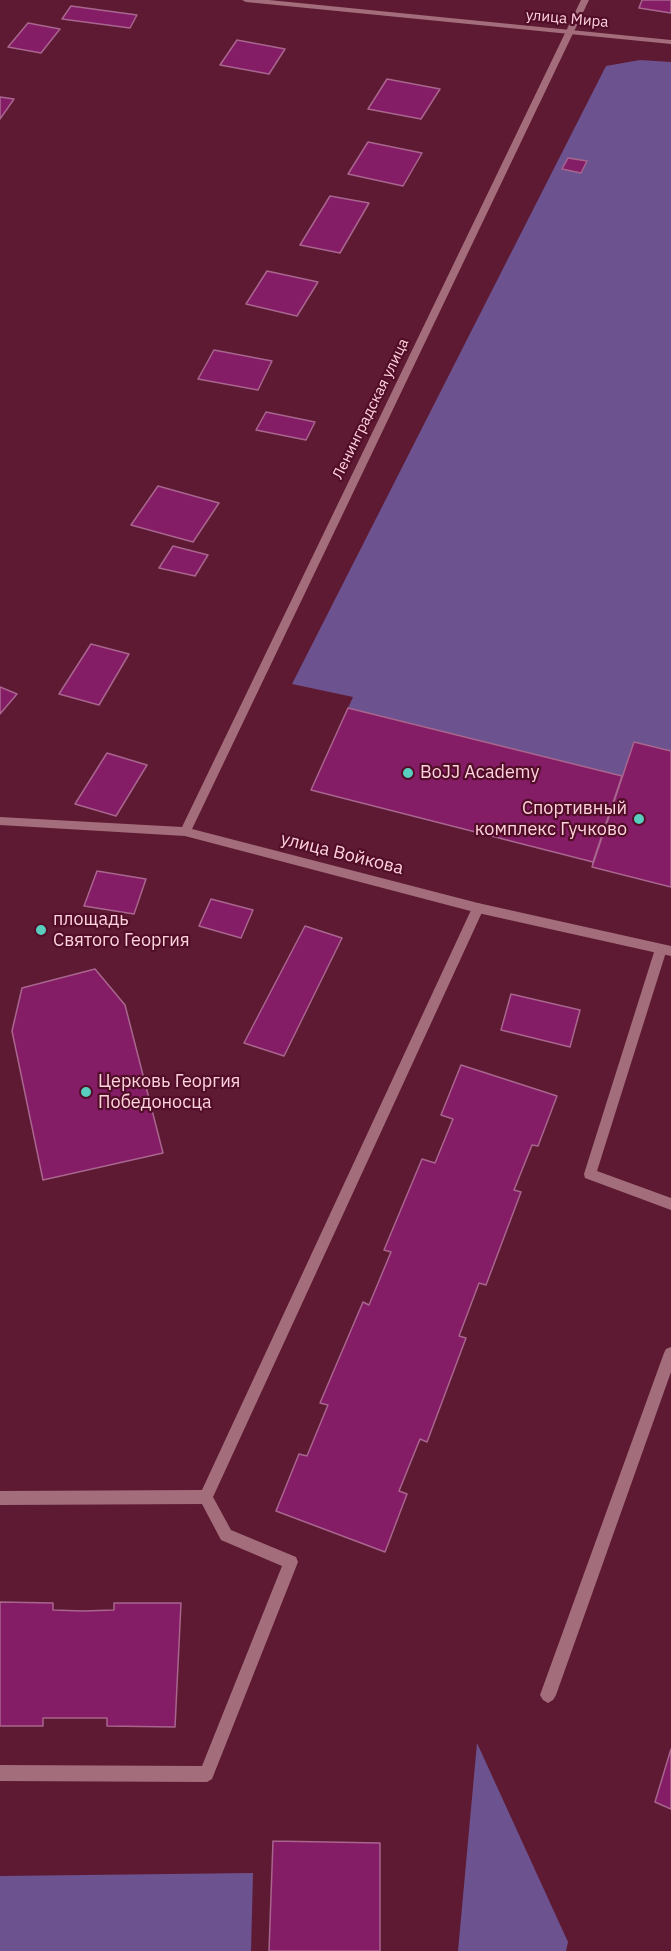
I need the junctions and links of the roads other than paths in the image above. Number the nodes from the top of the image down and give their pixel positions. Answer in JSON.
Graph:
{"nodes":[{"id":1,"x":246,"y":0,"type":"edge"},
{"id":2,"x":585,"y":0,"type":"edge"},
{"id":3,"x":567,"y":33,"type":"junction"},
{"id":4,"x":671,"y":42,"type":"edge"},
{"id":5,"x":0,"y":821,"type":"edge"},
{"id":6,"x":185,"y":832,"type":"junction"},
{"id":7,"x":478,"y":908,"type":"junction"},
{"id":8,"x":666,"y":950,"type":"edge"},
{"id":9,"x":671,"y":1204,"type":"edge"},
{"id":10,"x":671,"y":1353,"type":"edge"},
{"id":11,"x":206,"y":1497,"type":"junction"},
{"id":12,"x":0,"y":1498,"type":"edge"},
{"id":13,"x":548,"y":1695,"type":"dead end"},
{"id":14,"x":0,"y":1773,"type":"edge"}],
"edges":[{"from":1,"to":3,"type":"street","name":"улица Мира"},
{"from":2,"to":3,"type":"street","name":"Ленинградская улица"},
{"from":3,"to":4,"type":"street","name":"улица Мира"},
{"from":3,"to":6,"type":"street","name":"Ленинградская улица"},
{"from":5,"to":6,"type":"street","name":"улица Войкова"},
{"from":6,"to":7,"type":"street","name":"улица Войкова"},
{"from":7,"to":8,"type":"street","name":"улица Войкова"},
{"from":7,"to":11,"type":"street"},
{"from":8,"to":9,"type":"street"},
{"from":10,"to":13,"type":"street"},
{"from":11,"to":12,"type":"street"},
{"from":11,"to":14,"type":"street"}]}
